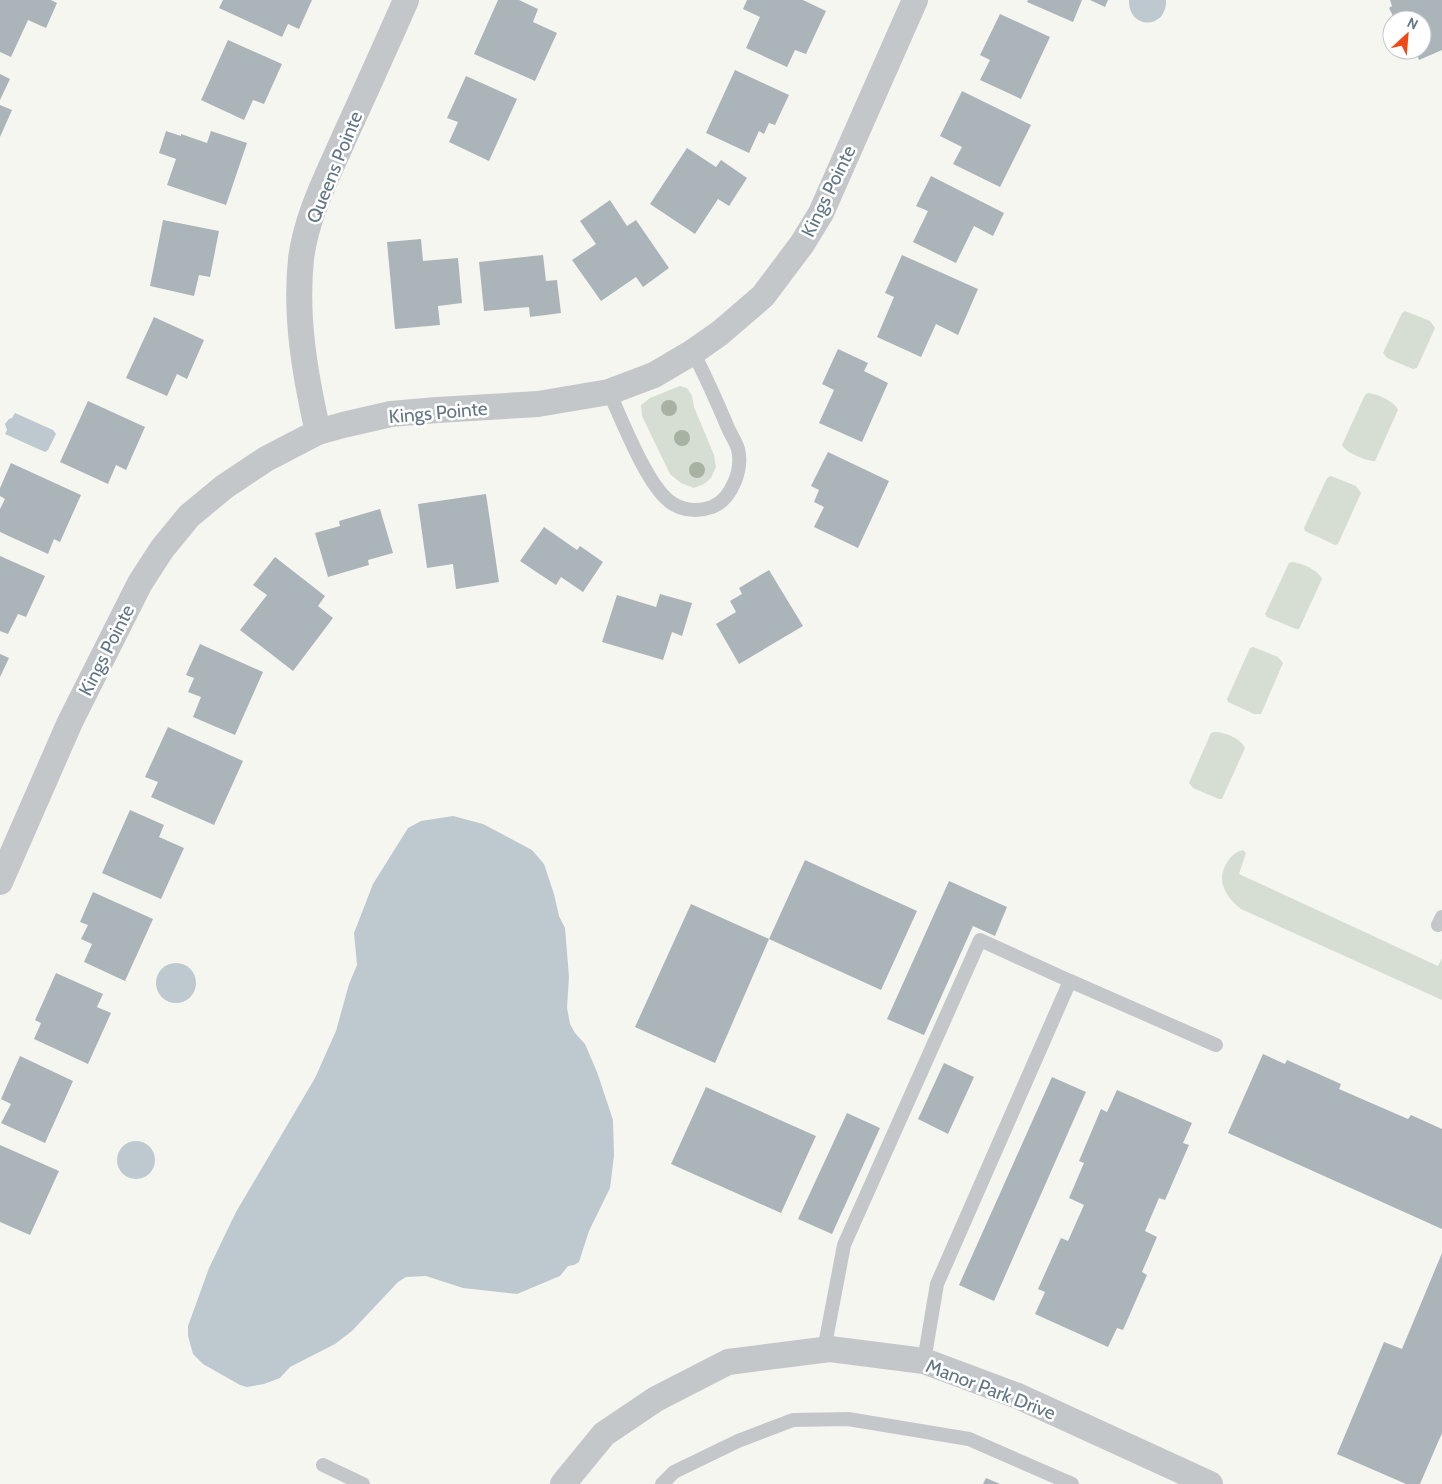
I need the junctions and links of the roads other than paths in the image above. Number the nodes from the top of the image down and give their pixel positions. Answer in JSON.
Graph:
{"nodes":[{"id":1,"x":406,"y":0,"type":"edge"},
{"id":2,"x":915,"y":0,"type":"edge"},
{"id":3,"x":694,"y":352,"type":"junction"},
{"id":4,"x":609,"y":392,"type":"junction"},
{"id":5,"x":318,"y":432,"type":"junction"},
{"id":6,"x":0,"y":882,"type":"edge"},
{"id":7,"x":1070,"y":981,"type":"junction"},
{"id":8,"x":1216,"y":1045,"type":"dead end"},
{"id":9,"x":824,"y":1350,"type":"junction"},
{"id":10,"x":924,"y":1361,"type":"junction"},
{"id":11,"x":323,"y":1465,"type":"dead end"},
{"id":12,"x":362,"y":1484,"type":"edge"},
{"id":13,"x":563,"y":1484,"type":"edge"},
{"id":14,"x":662,"y":1484,"type":"edge"},
{"id":15,"x":1072,"y":1484,"type":"edge"},
{"id":16,"x":1210,"y":1484,"type":"edge"}],
"edges":[{"from":1,"to":5,"type":"street","name":"Queens Pointe"},
{"from":2,"to":3,"type":"street","name":"Kings Pointe"},
{"from":3,"to":4,"type":"street","name":"Kings Pointe"},
{"from":3,"to":4,"type":"lane"},
{"from":4,"to":5,"type":"street","name":"Kings Pointe"},
{"from":5,"to":6,"type":"street","name":"Kings Pointe"},
{"from":7,"to":8,"type":"lane"},
{"from":7,"to":9,"type":"lane"},
{"from":7,"to":10,"type":"lane"},
{"from":9,"to":10,"type":"street","name":"Manor Park Drive"},
{"from":9,"to":13,"type":"street","name":"Manor Park Drive"},
{"from":10,"to":16,"type":"street","name":"Manor Park Drive"},
{"from":11,"to":12,"type":"lane"},
{"from":14,"to":15,"type":"lane"}]}
